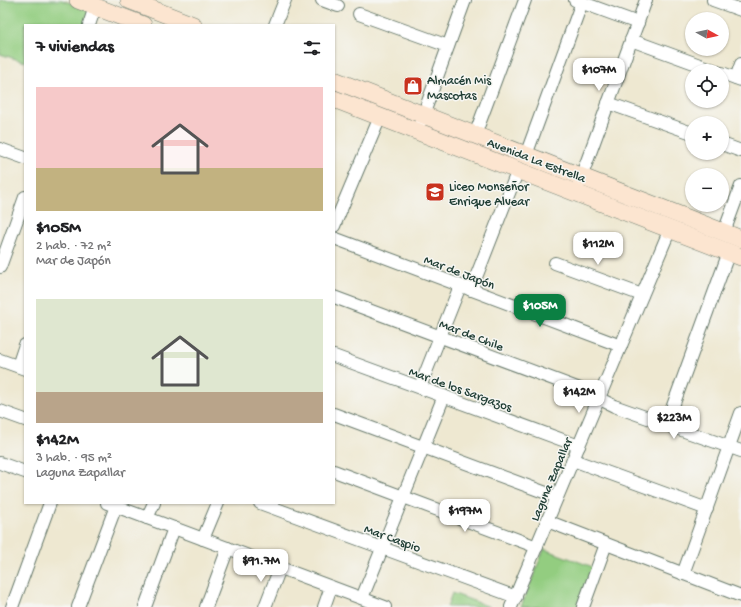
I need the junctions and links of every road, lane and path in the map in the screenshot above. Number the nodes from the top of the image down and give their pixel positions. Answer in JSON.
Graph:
{"nodes":[{"id":1,"x":78,"y":0,"type":"edge"},
{"id":2,"x":129,"y":0,"type":"edge"},
{"id":3,"x":284,"y":0,"type":"edge"},
{"id":4,"x":322,"y":0,"type":"edge"},
{"id":5,"x":464,"y":0,"type":"edge"},
{"id":6,"x":525,"y":0,"type":"edge"},
{"id":7,"x":646,"y":0,"type":"edge"},
{"id":8,"x":713,"y":0,"type":"edge"},
{"id":9,"x":578,"y":1,"type":"edge"},
{"id":10,"x":338,"y":6,"type":"dead end"},
{"id":11,"x":95,"y":7,"type":"junction"},
{"id":12,"x":741,"y":10,"type":"edge"},
{"id":13,"x":359,"y":14,"type":"dead end"},
{"id":14,"x":638,"y":23,"type":"junction"},
{"id":15,"x":89,"y":24,"type":"edge"},
{"id":16,"x":140,"y":24,"type":"edge"},
{"id":17,"x":190,"y":24,"type":"edge"},
{"id":18,"x":275,"y":24,"type":"edge"},
{"id":19,"x":631,"y":40,"type":"junction"},
{"id":20,"x":448,"y":46,"type":"junction"},
{"id":21,"x":697,"y":64,"type":"edge"},
{"id":22,"x":741,"y":64,"type":"edge"},
{"id":23,"x":738,"y":79,"type":"edge"},
{"id":24,"x":335,"y":80,"type":"edge"},
{"id":25,"x":335,"y":99,"type":"edge"},
{"id":26,"x":608,"y":103,"type":"junction"},
{"id":27,"x":423,"y":115,"type":"junction"},
{"id":28,"x":380,"y":117,"type":"junction"},
{"id":29,"x":685,"y":130,"type":"edge"},
{"id":30,"x":417,"y":131,"type":"junction"},
{"id":31,"x":475,"y":135,"type":"junction"},
{"id":32,"x":729,"y":147,"type":"edge"},
{"id":33,"x":0,"y":149,"type":"edge"},
{"id":34,"x":741,"y":151,"type":"edge"},
{"id":35,"x":526,"y":155,"type":"junction"},
{"id":36,"x":24,"y":158,"type":"edge"},
{"id":37,"x":518,"y":170,"type":"junction"},
{"id":38,"x":582,"y":176,"type":"junction"},
{"id":39,"x":741,"y":186,"type":"edge"},
{"id":40,"x":576,"y":193,"type":"junction"},
{"id":41,"x":24,"y":200,"type":"edge"},
{"id":42,"x":335,"y":220,"type":"edge"},
{"id":43,"x":670,"y":229,"type":"junction"},
{"id":44,"x":724,"y":232,"type":"junction"},
{"id":45,"x":335,"y":238,"type":"edge"},
{"id":46,"x":741,"y":238,"type":"edge"},
{"id":47,"x":735,"y":255,"type":"edge"},
{"id":48,"x":555,"y":263,"type":"dead end"},
{"id":49,"x":0,"y":267,"type":"edge"},
{"id":50,"x":465,"y":288,"type":"junction"},
{"id":51,"x":642,"y":296,"type":"junction"},
{"id":52,"x":335,"y":297,"type":"edge"},
{"id":53,"x":440,"y":336,"type":"junction"},
{"id":54,"x":621,"y":346,"type":"junction"},
{"id":55,"x":24,"y":351,"type":"edge"},
{"id":56,"x":335,"y":356,"type":"edge"},
{"id":57,"x":0,"y":360,"type":"edge"},
{"id":58,"x":21,"y":368,"type":"edge"},
{"id":59,"x":420,"y":387,"type":"junction"},
{"id":60,"x":444,"y":396,"type":"junction"},
{"id":61,"x":599,"y":398,"type":"junction"},
{"id":62,"x":0,"y":411,"type":"edge"},
{"id":63,"x":335,"y":414,"type":"edge"},
{"id":64,"x":741,"y":414,"type":"edge"},
{"id":65,"x":24,"y":420,"type":"edge"},
{"id":66,"x":666,"y":425,"type":"junction"},
{"id":67,"x":579,"y":446,"type":"junction"},
{"id":68,"x":729,"y":447,"type":"junction"},
{"id":69,"x":424,"y":448,"type":"junction"},
{"id":70,"x":741,"y":451,"type":"edge"},
{"id":71,"x":573,"y":460,"type":"junction"},
{"id":72,"x":1,"y":466,"type":"edge"},
{"id":73,"x":335,"y":471,"type":"edge"},
{"id":74,"x":24,"y":472,"type":"edge"},
{"id":75,"x":403,"y":497,"type":"junction"},
{"id":76,"x":558,"y":497,"type":"junction"},
{"id":77,"x":50,"y":504,"type":"edge"},
{"id":78,"x":154,"y":504,"type":"edge"},
{"id":79,"x":218,"y":504,"type":"edge"},
{"id":80,"x":263,"y":504,"type":"edge"},
{"id":81,"x":111,"y":505,"type":"edge"},
{"id":82,"x":707,"y":509,"type":"junction"},
{"id":83,"x":147,"y":518,"type":"junction"},
{"id":84,"x":547,"y":521,"type":"junction"},
{"id":85,"x":174,"y":528,"type":"junction"},
{"id":86,"x":203,"y":539,"type":"junction"},
{"id":87,"x":606,"y":544,"type":"junction"},
{"id":88,"x":537,"y":547,"type":"junction"},
{"id":89,"x":228,"y":548,"type":"junction"},
{"id":90,"x":383,"y":548,"type":"junction"},
{"id":91,"x":280,"y":568,"type":"junction"},
{"id":92,"x":683,"y":574,"type":"junction"},
{"id":93,"x":332,"y":587,"type":"junction"},
{"id":94,"x":741,"y":596,"type":"edge"},
{"id":95,"x":362,"y":598,"type":"junction"},
{"id":96,"x":514,"y":602,"type":"edge"},
{"id":97,"x":12,"y":607,"type":"edge"},
{"id":98,"x":78,"y":607,"type":"edge"},
{"id":99,"x":145,"y":607,"type":"edge"},
{"id":100,"x":206,"y":607,"type":"edge"},
{"id":101,"x":265,"y":607,"type":"edge"},
{"id":102,"x":324,"y":607,"type":"edge"},
{"id":103,"x":385,"y":607,"type":"edge"},
{"id":104,"x":583,"y":607,"type":"edge"}],
"edges":[{"from":1,"to":11,"type":"main road"},
{"from":2,"to":17,"type":"main road"},
{"from":3,"to":18,"type":"street"},
{"from":4,"to":10,"type":"street"},
{"from":5,"to":20,"type":"street"},
{"from":6,"to":31,"type":"street"},
{"from":7,"to":14,"type":"street"},
{"from":8,"to":12,"type":"street"},
{"from":9,"to":14,"type":"street"},
{"from":9,"to":35,"type":"street"},
{"from":11,"to":15,"type":"street"},
{"from":11,"to":16,"type":"main road"},
{"from":13,"to":20,"type":"street"},
{"from":14,"to":19,"type":"street"},
{"from":19,"to":21,"type":"street"},
{"from":19,"to":26,"type":"street"},
{"from":20,"to":27,"type":"street"},
{"from":22,"to":23,"type":"street"},
{"from":24,"to":27,"type":"main road","name":"Avenida La Estrella"},
{"from":25,"to":28,"type":"main road","name":"Avenida La Estrella"},
{"from":26,"to":29,"type":"street"},
{"from":26,"to":38,"type":"street"},
{"from":27,"to":30,"type":"street"},
{"from":27,"to":31,"type":"main road","name":"Avenida La Estrella"},
{"from":28,"to":30,"type":"main road","name":"Avenida La Estrella"},
{"from":28,"to":42,"type":"street"},
{"from":30,"to":37,"type":"main road","name":"Avenida La Estrella"},
{"from":31,"to":35,"type":"main road","name":"Avenida La Estrella"},
{"from":32,"to":34,"type":"street"},
{"from":33,"to":36,"type":"street"},
{"from":35,"to":38,"type":"main road","name":"Avenida La Estrella"},
{"from":37,"to":40,"type":"main road","name":"Avenida La Estrella"},
{"from":37,"to":50,"type":"street"},
{"from":38,"to":40,"type":"street"},
{"from":38,"to":44,"type":"main road","name":"Avenida La Estrella"},
{"from":39,"to":44,"type":"street"},
{"from":40,"to":43,"type":"main road","name":"Avenida La Estrella"},
{"from":41,"to":49,"type":"street"},
{"from":43,"to":47,"type":"main road","name":"Avenida La Estrella"},
{"from":43,"to":51,"type":"street","name":"Laguna Zapallar"},
{"from":44,"to":46,"type":"main road","name":"Avenida La Estrella"},
{"from":45,"to":50,"type":"street","name":"Mar de Japón"},
{"from":47,"to":66,"type":"street"},
{"from":48,"to":51,"type":"street"},
{"from":50,"to":53,"type":"street"},
{"from":50,"to":54,"type":"street","name":"Mar de Japón"},
{"from":51,"to":54,"type":"street","name":"Laguna Zapallar"},
{"from":52,"to":53,"type":"street","name":"Mar de Chile"},
{"from":53,"to":59,"type":"street"},
{"from":53,"to":61,"type":"street","name":"Mar de Chile"},
{"from":54,"to":61,"type":"street","name":"Laguna Zapallar"},
{"from":55,"to":58,"type":"street"},
{"from":56,"to":59,"type":"street","name":"Mar de los Sargazos"},
{"from":57,"to":58,"type":"street"},
{"from":59,"to":60,"type":"street","name":"Mar de los Sargazos"},
{"from":60,"to":67,"type":"street","name":"Mar de los Sargazos"},
{"from":60,"to":69,"type":"street"},
{"from":61,"to":66,"type":"street","name":"Mar de Chile"},
{"from":61,"to":67,"type":"street","name":"Laguna Zapallar"},
{"from":62,"to":65,"type":"street"},
{"from":63,"to":69,"type":"street"},
{"from":64,"to":68,"type":"street"},
{"from":66,"to":68,"type":"street","name":"Mar de Chile"},
{"from":67,"to":71,"type":"street","name":"Laguna Zapallar"},
{"from":68,"to":70,"type":"street","name":"Mar de Chile"},
{"from":68,"to":82,"type":"street"},
{"from":69,"to":75,"type":"street"},
{"from":69,"to":76,"type":"street"},
{"from":71,"to":76,"type":"street","name":"Laguna Zapallar"},
{"from":71,"to":82,"type":"street"},
{"from":72,"to":74,"type":"street"},
{"from":73,"to":75,"type":"street"},
{"from":75,"to":88,"type":"street"},
{"from":75,"to":90,"type":"street"},
{"from":76,"to":84,"type":"street","name":"Laguna Zapallar"},
{"from":77,"to":97,"type":"street"},
{"from":78,"to":83,"type":"street"},
{"from":79,"to":86,"type":"street"},
{"from":80,"to":90,"type":"street","name":"Mar Caspio"},
{"from":81,"to":83,"type":"street"},
{"from":81,"to":98,"type":"street"},
{"from":82,"to":92,"type":"street"},
{"from":83,"to":85,"type":"street"},
{"from":84,"to":87,"type":"street"},
{"from":84,"to":88,"type":"street","name":"Laguna Zapallar"},
{"from":85,"to":86,"type":"street"},
{"from":85,"to":99,"type":"street"},
{"from":86,"to":89,"type":"street"},
{"from":87,"to":92,"type":"street"},
{"from":87,"to":104,"type":"street"},
{"from":88,"to":96,"type":"street","name":"Laguna Zapallar"},
{"from":89,"to":91,"type":"street"},
{"from":89,"to":100,"type":"street"},
{"from":90,"to":95,"type":"street"},
{"from":90,"to":96,"type":"street","name":"Mar Caspio"},
{"from":91,"to":93,"type":"street"},
{"from":91,"to":101,"type":"street"},
{"from":92,"to":94,"type":"street"},
{"from":93,"to":95,"type":"street"},
{"from":93,"to":102,"type":"street"},
{"from":95,"to":103,"type":"street"}]}
